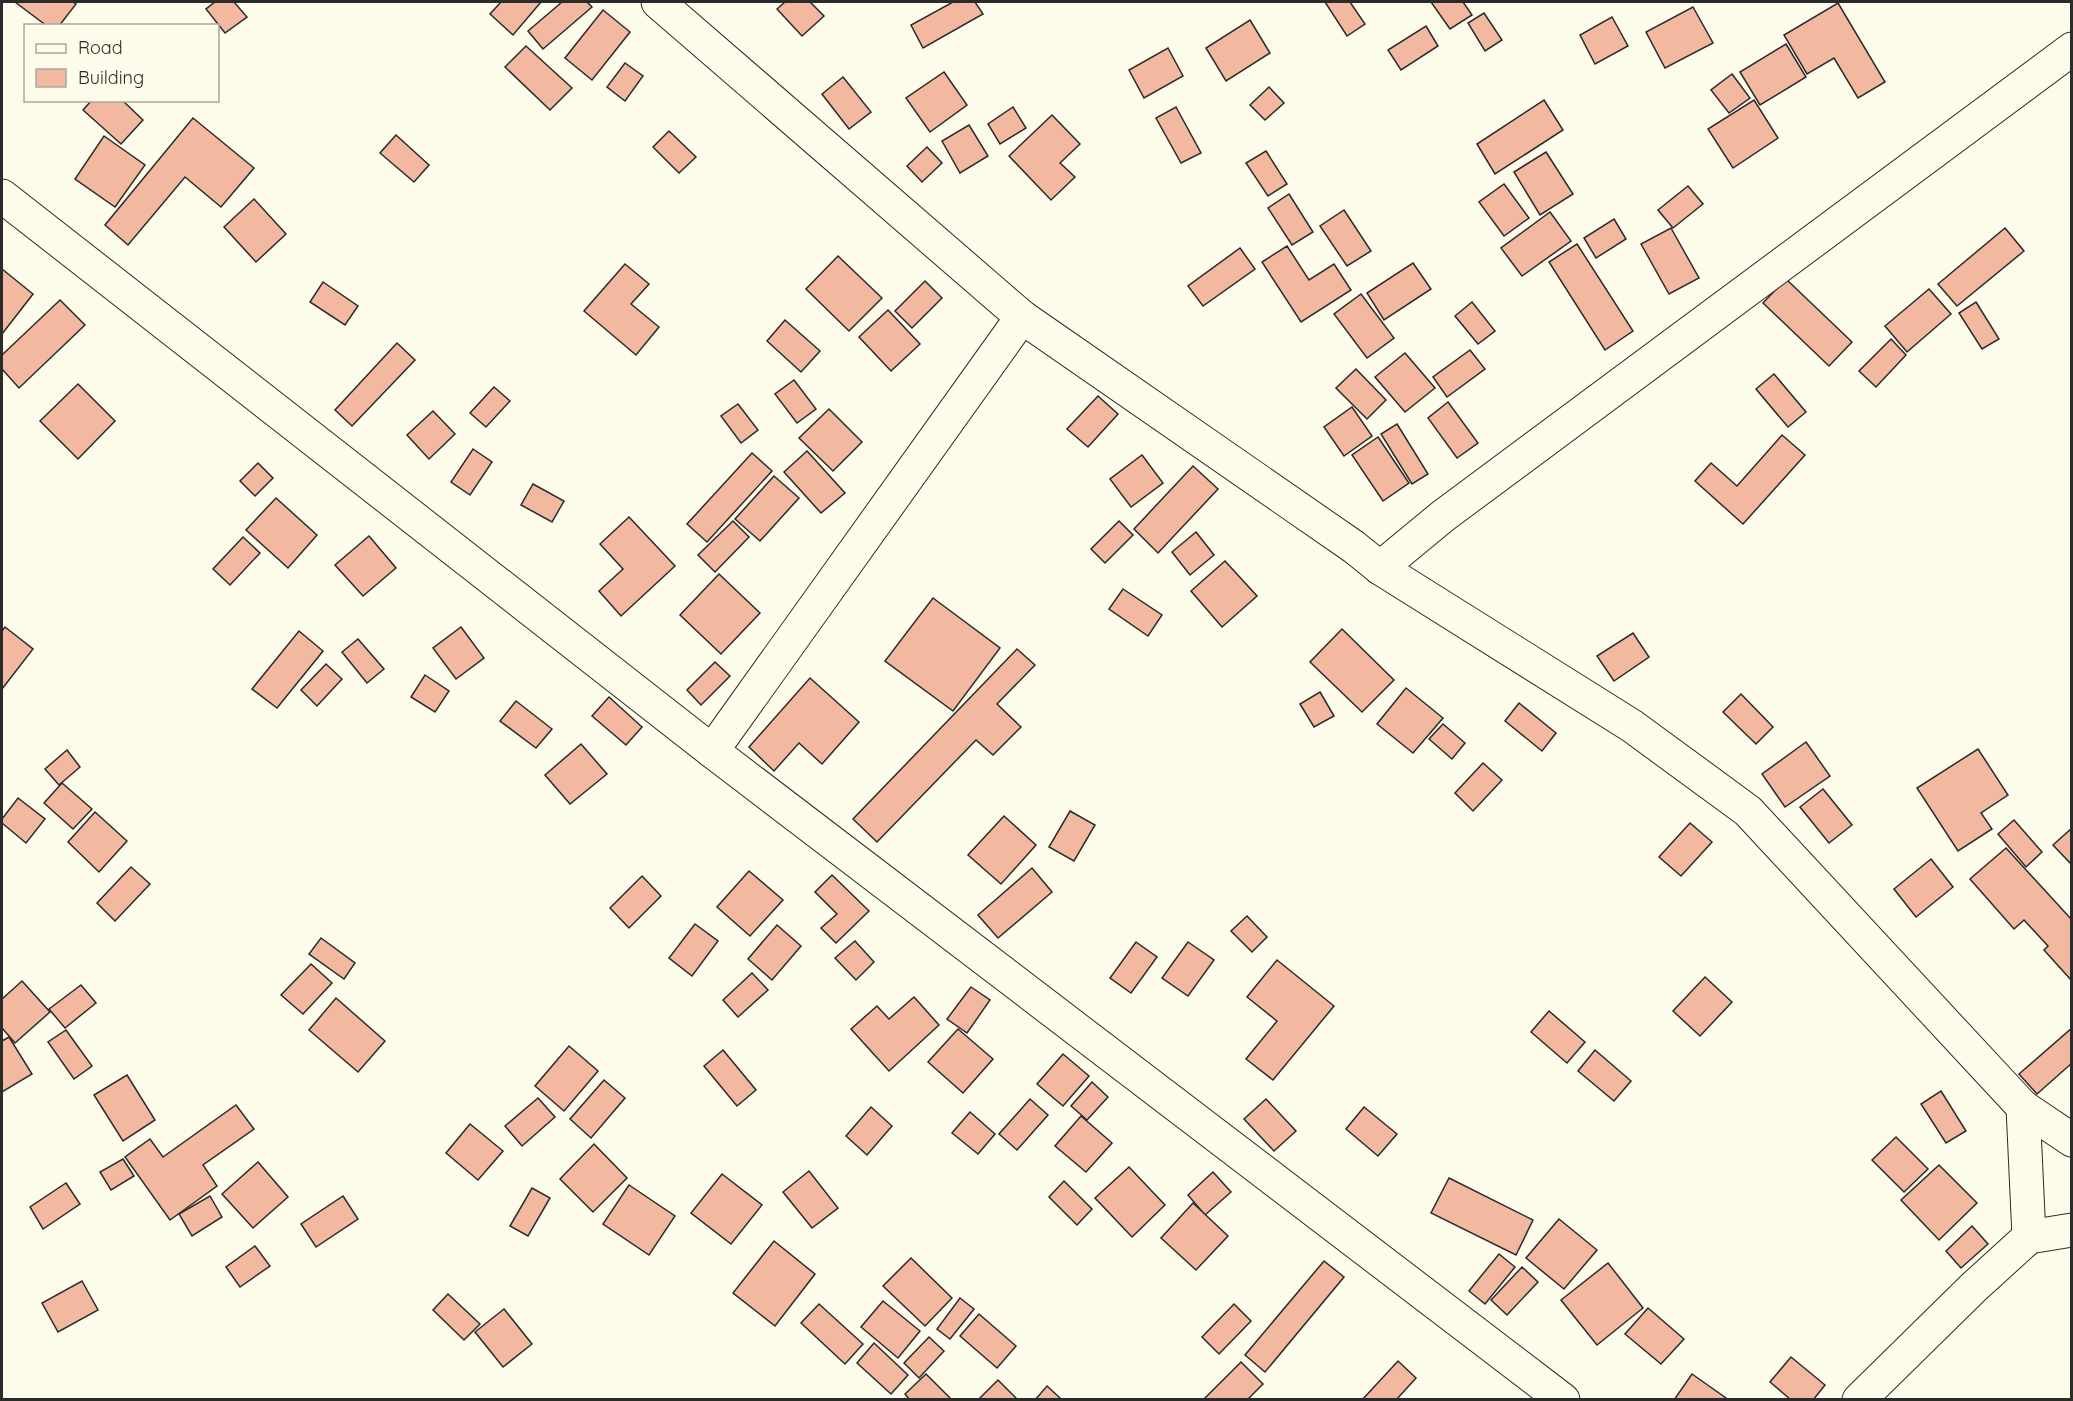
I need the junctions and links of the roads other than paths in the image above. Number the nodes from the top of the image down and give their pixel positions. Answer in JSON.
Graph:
{"nodes":[{"id":1,"x":658,"y":2,"type":"edge"},
{"id":2,"x":2072,"y":49,"type":"edge"},
{"id":3,"x":2,"y":196,"type":"edge"},
{"id":4,"x":1022,"y":317,"type":"junction"},
{"id":5,"x":1380,"y":568,"type":"junction"},
{"id":6,"x":712,"y":751,"type":"junction"},
{"id":7,"x":2023,"y":1107,"type":"junction"},
{"id":8,"x":2072,"y":1140,"type":"edge"},
{"id":9,"x":2072,"y":1230,"type":"edge"},
{"id":10,"x":2029,"y":1237,"type":"junction"},
{"id":11,"x":1563,"y":1400,"type":"edge"},
{"id":12,"x":1859,"y":1400,"type":"edge"}],
"edges":[{"from":1,"to":4,"type":"street"},
{"from":2,"to":5,"type":"street"},
{"from":3,"to":6,"type":"street"},
{"from":4,"to":5,"type":"street"},
{"from":4,"to":6,"type":"street"},
{"from":5,"to":7,"type":"street"},
{"from":6,"to":11,"type":"street"},
{"from":7,"to":8,"type":"street"},
{"from":7,"to":10,"type":"street"},
{"from":9,"to":10,"type":"street"},
{"from":10,"to":12,"type":"street"}]}
